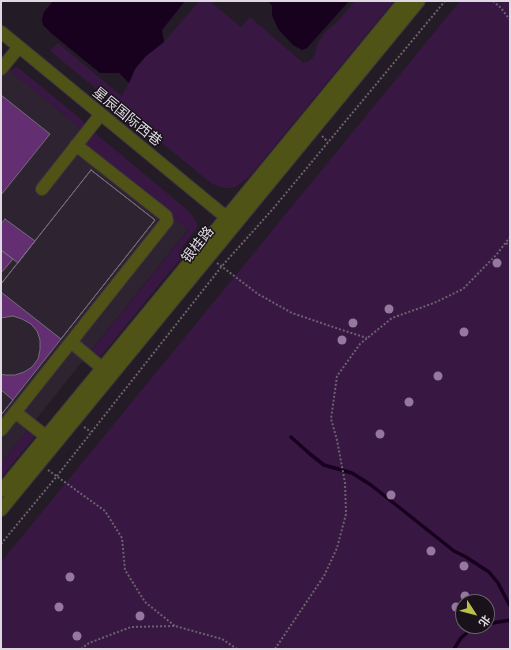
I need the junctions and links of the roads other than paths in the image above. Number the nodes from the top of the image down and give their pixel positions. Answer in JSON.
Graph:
{"nodes":[{"id":1,"x":404,"y":1,"type":"edge"},
{"id":2,"x":419,"y":1,"type":"edge"},
{"id":3,"x":1,"y":32,"type":"edge"},
{"id":4,"x":19,"y":47,"type":"junction"},
{"id":5,"x":1,"y":69,"type":"edge"},
{"id":6,"x":101,"y":114,"type":"junction"},
{"id":7,"x":76,"y":145,"type":"junction"},
{"id":8,"x":42,"y":189,"type":"dead end"},
{"id":9,"x":230,"y":221,"type":"junction"},
{"id":10,"x":71,"y":342,"type":"junction"},
{"id":11,"x":106,"y":372,"type":"junction"},
{"id":12,"x":15,"y":412,"type":"junction"},
{"id":13,"x":1,"y":430,"type":"edge"},
{"id":14,"x":51,"y":440,"type":"junction"},
{"id":15,"x":1,"y":491,"type":"edge"},
{"id":16,"x":1,"y":510,"type":"edge"}],
"edges":[{"from":1,"to":9,"type":"street","name":"银桂路"},
{"from":2,"to":9,"type":"street","name":"银桂路"},
{"from":3,"to":4,"type":"street","name":"星辰国际西巷"},
{"from":4,"to":5,"type":"street"},
{"from":4,"to":6,"type":"street","name":"星辰国际西巷"},
{"from":6,"to":7,"type":"street"},
{"from":6,"to":9,"type":"street","name":"星辰国际西巷"},
{"from":7,"to":8,"type":"street"},
{"from":7,"to":10,"type":"street"},
{"from":9,"to":11,"type":"street","name":"银桂路"},
{"from":9,"to":11,"type":"street","name":"银桂路"},
{"from":10,"to":11,"type":"street"},
{"from":10,"to":12,"type":"street"},
{"from":11,"to":14,"type":"street","name":"银桂路"},
{"from":12,"to":13,"type":"street"},
{"from":12,"to":14,"type":"street"},
{"from":14,"to":15,"type":"street","name":"银桂路"},
{"from":14,"to":16,"type":"street","name":"银桂路"}]}
